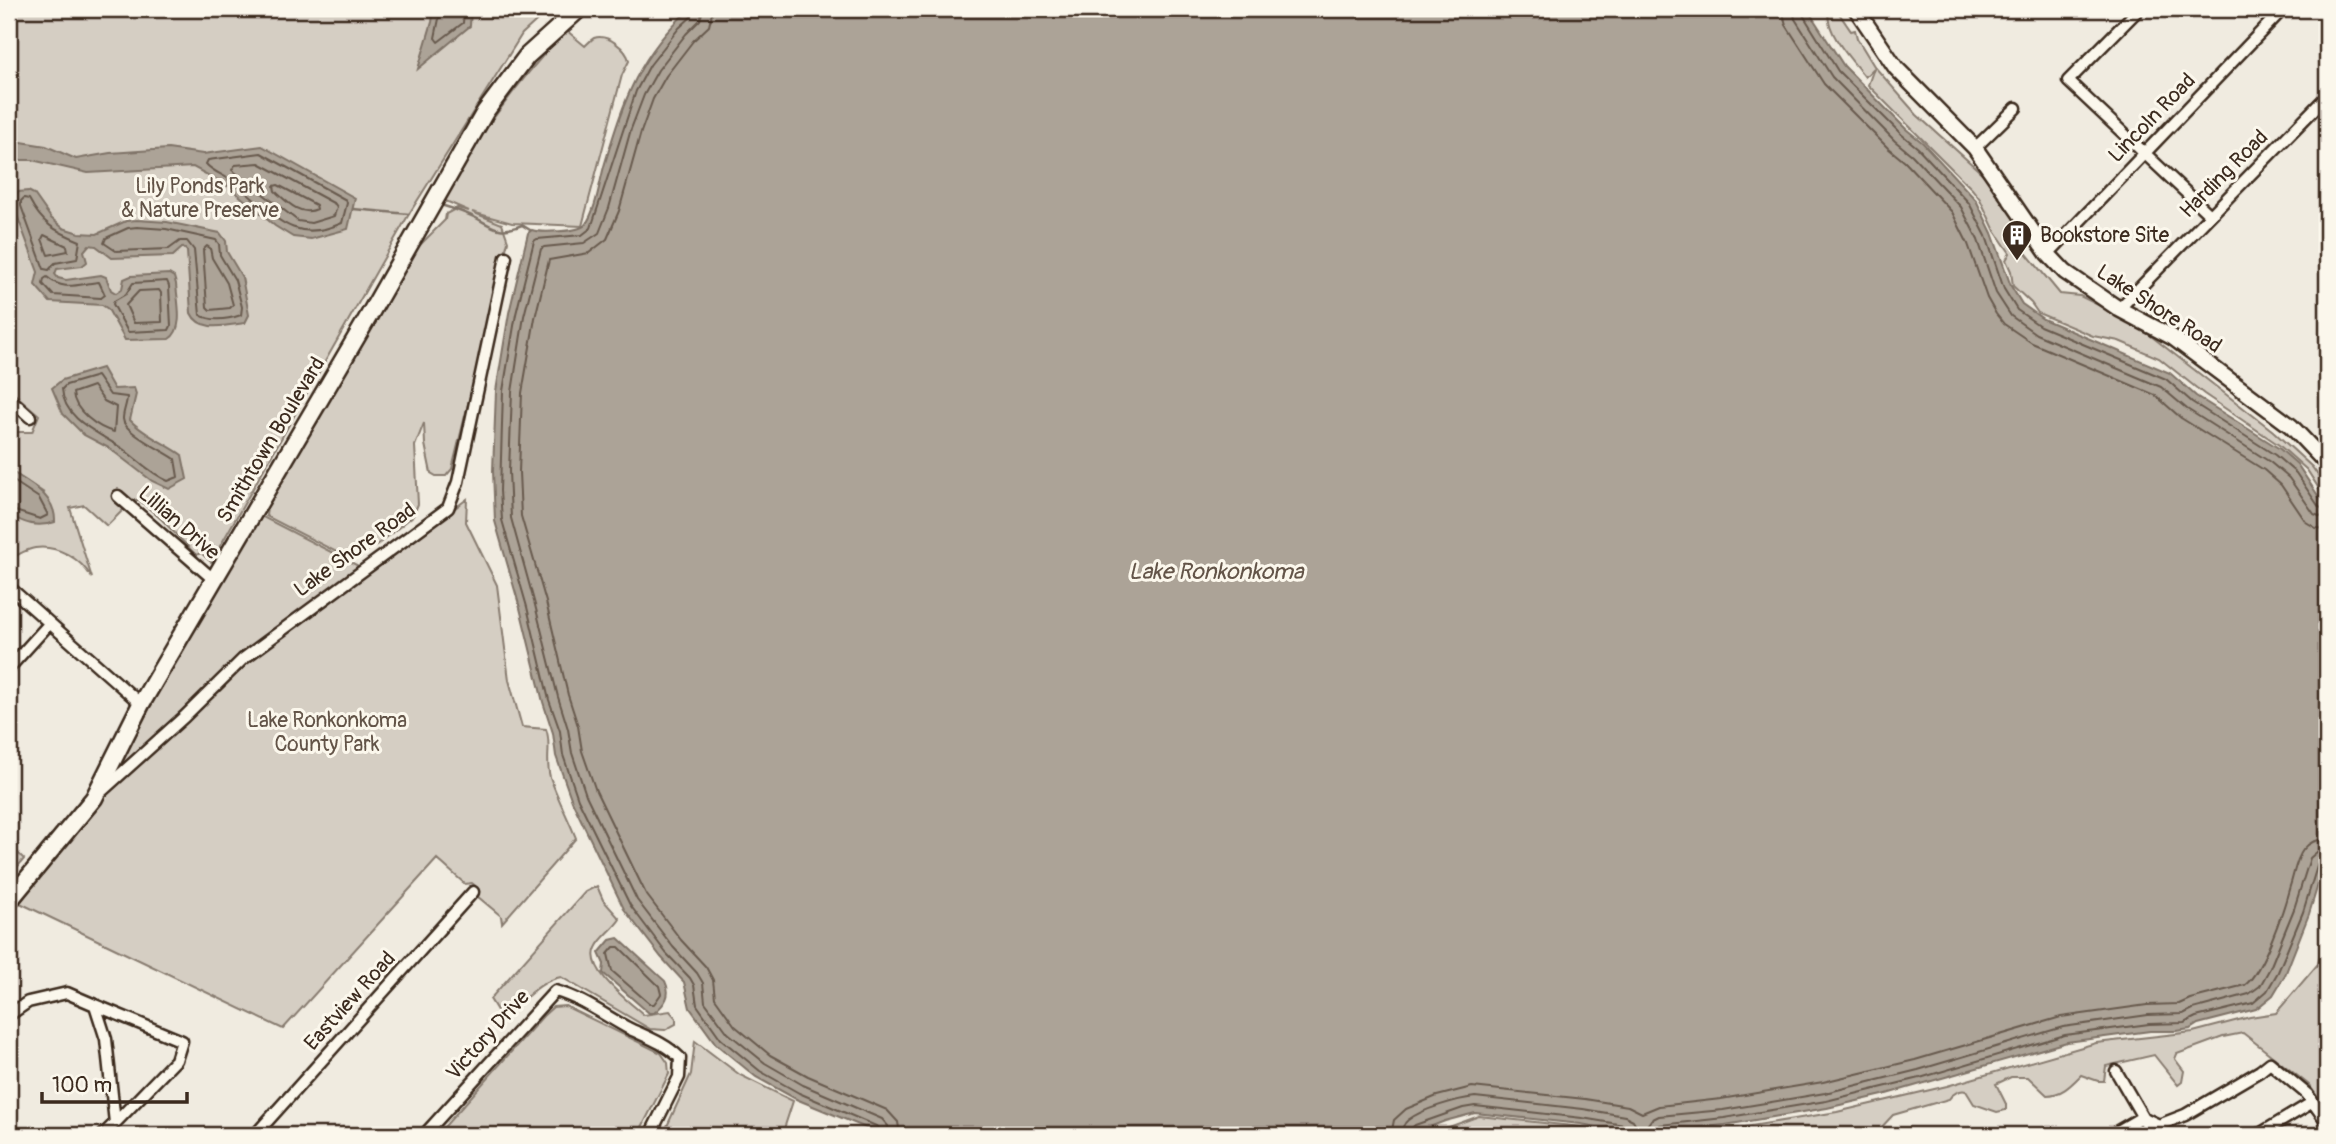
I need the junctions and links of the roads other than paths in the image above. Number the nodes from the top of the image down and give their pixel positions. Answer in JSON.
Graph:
{"nodes":[{"id":1,"x":579,"y":9,"type":"edge"},
{"id":2,"x":1856,"y":9,"type":"edge"},
{"id":3,"x":2139,"y":9,"type":"edge"},
{"id":4,"x":2283,"y":9,"type":"edge"},
{"id":5,"x":2327,"y":96,"type":"edge"},
{"id":6,"x":2016,"y":108,"type":"dead end"},
{"id":7,"x":1975,"y":148,"type":"junction"},
{"id":8,"x":2144,"y":153,"type":"junction"},
{"id":9,"x":2210,"y":215,"type":"junction"},
{"id":10,"x":2049,"y":254,"type":"junction"},
{"id":11,"x":506,"y":257,"type":"dead end"},
{"id":12,"x":2119,"y":309,"type":"junction"},
{"id":13,"x":9,"y":398,"type":"edge"},
{"id":14,"x":30,"y":417,"type":"dead end"},
{"id":15,"x":2327,"y":464,"type":"edge"},
{"id":16,"x":118,"y":496,"type":"dead end"},
{"id":17,"x":213,"y":579,"type":"junction"},
{"id":18,"x":9,"y":587,"type":"edge"},
{"id":19,"x":48,"y":624,"type":"junction"},
{"id":20,"x":9,"y":668,"type":"edge"},
{"id":21,"x":141,"y":704,"type":"junction"},
{"id":22,"x":94,"y":798,"type":"junction"},
{"id":23,"x":473,"y":892,"type":"dead end"},
{"id":24,"x":9,"y":901,"type":"edge"},
{"id":25,"x":95,"y":1005,"type":"junction"},
{"id":26,"x":9,"y":1014,"type":"edge"},
{"id":27,"x":2116,"y":1071,"type":"dead end"},
{"id":28,"x":2314,"y":1102,"type":"junction"},
{"id":29,"x":2142,"y":1117,"type":"junction"},
{"id":30,"x":2327,"y":1122,"type":"edge"},
{"id":31,"x":115,"y":1123,"type":"junction"},
{"id":32,"x":103,"y":1135,"type":"edge"},
{"id":33,"x":255,"y":1135,"type":"edge"},
{"id":34,"x":424,"y":1135,"type":"edge"},
{"id":35,"x":650,"y":1135,"type":"edge"},
{"id":36,"x":2111,"y":1135,"type":"edge"},
{"id":37,"x":2154,"y":1135,"type":"edge"},
{"id":38,"x":2258,"y":1135,"type":"edge"}],
"edges":[{"from":1,"to":17,"type":"main road","name":"Smithtown Boulevard"},
{"from":2,"to":7,"type":"street","name":"Lake Shore Road"},
{"from":3,"to":8,"type":"street"},
{"from":4,"to":8,"type":"street","name":"Lincoln Road"},
{"from":5,"to":9,"type":"street","name":"Harding Road"},
{"from":6,"to":7,"type":"street"},
{"from":7,"to":10,"type":"street","name":"Lake Shore Road"},
{"from":8,"to":9,"type":"street"},
{"from":8,"to":10,"type":"street","name":"Lincoln Road"},
{"from":9,"to":12,"type":"street","name":"Harding Road"},
{"from":10,"to":12,"type":"street","name":"Lake Shore Road"},
{"from":11,"to":22,"type":"street","name":"Lake Shore Road"},
{"from":12,"to":15,"type":"street","name":"Lake Shore Road"},
{"from":13,"to":14,"type":"street"},
{"from":16,"to":17,"type":"street","name":"Lillian Drive"},
{"from":17,"to":21,"type":"main road","name":"Smithtown Boulevard"},
{"from":18,"to":19,"type":"street"},
{"from":19,"to":20,"type":"street"},
{"from":19,"to":21,"type":"street"},
{"from":21,"to":22,"type":"main road","name":"Smithtown Boulevard"},
{"from":22,"to":24,"type":"main road","name":"Smithtown Boulevard"},
{"from":23,"to":33,"type":"street","name":"Eastview Road"},
{"from":25,"to":26,"type":"street"},
{"from":25,"to":31,"type":"street"},
{"from":25,"to":31,"type":"street"},
{"from":27,"to":29,"type":"street"},
{"from":28,"to":29,"type":"street"},
{"from":28,"to":30,"type":"street"},
{"from":28,"to":38,"type":"street"},
{"from":29,"to":36,"type":"street"},
{"from":29,"to":37,"type":"street"},
{"from":31,"to":32,"type":"street"},
{"from":34,"to":35,"type":"street","name":"Victory Drive"}]}
